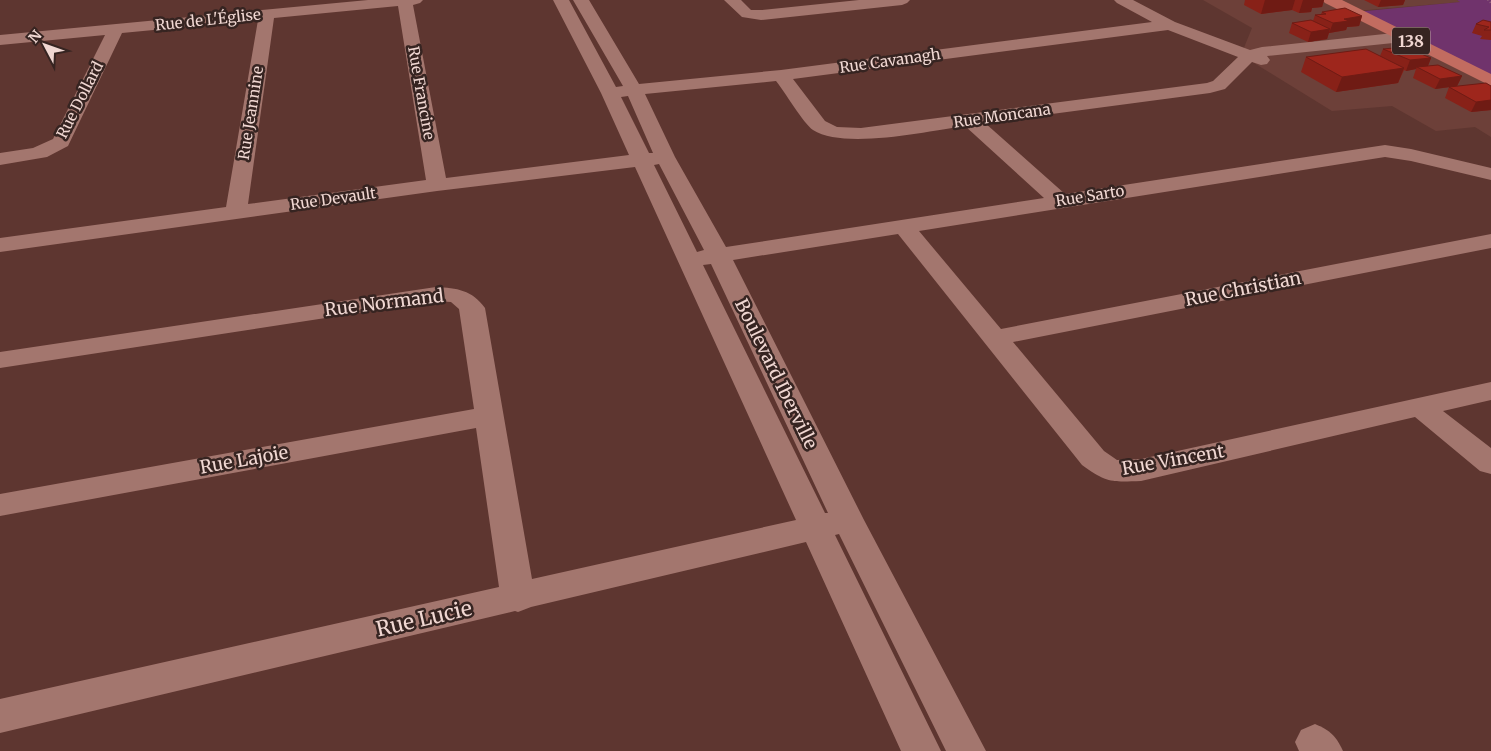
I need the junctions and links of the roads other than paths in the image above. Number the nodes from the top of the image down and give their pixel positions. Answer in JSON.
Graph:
{"nodes":[{"id":1,"x":410,"y":0,"type":"edge"},
{"id":2,"x":561,"y":0,"type":"edge"},
{"id":3,"x":581,"y":0,"type":"edge"},
{"id":4,"x":732,"y":0,"type":"edge"},
{"id":5,"x":902,"y":0,"type":"edge"},
{"id":6,"x":1122,"y":0,"type":"edge"},
{"id":7,"x":1330,"y":0,"type":"edge"},
{"id":8,"x":267,"y":14,"type":"junction"},
{"id":9,"x":1169,"y":25,"type":"junction"},
{"id":10,"x":116,"y":29,"type":"junction"},
{"id":11,"x":0,"y":40,"type":"edge"},
{"id":12,"x":1410,"y":40,"type":"junction"},
{"id":13,"x":1250,"y":60,"type":"junction"},
{"id":14,"x":781,"y":75,"type":"junction"},
{"id":15,"x":1491,"y":81,"type":"edge"},
{"id":16,"x":634,"y":90,"type":"junction"},
{"id":17,"x":610,"y":92,"type":"junction"},
{"id":18,"x":970,"y":120,"type":"junction"},
{"id":19,"x":654,"y":158,"type":"junction"},
{"id":20,"x":0,"y":159,"type":"edge"},
{"id":21,"x":1491,"y":174,"type":"edge"},
{"id":22,"x":438,"y":185,"type":"junction"},
{"id":23,"x":1060,"y":201,"type":"junction"},
{"id":24,"x":236,"y":212,"type":"junction"},
{"id":25,"x":903,"y":226,"type":"junction"},
{"id":26,"x":1491,"y":241,"type":"edge"},
{"id":27,"x":0,"y":245,"type":"edge"},
{"id":28,"x":719,"y":256,"type":"junction"},
{"id":29,"x":690,"y":260,"type":"junction"},
{"id":30,"x":994,"y":338,"type":"junction"},
{"id":31,"x":0,"y":360,"type":"edge"},
{"id":32,"x":1491,"y":391,"type":"edge"},
{"id":33,"x":1421,"y":408,"type":"junction"},
{"id":34,"x":489,"y":416,"type":"junction"},
{"id":35,"x":1491,"y":464,"type":"edge"},
{"id":36,"x":0,"y":504,"type":"edge"},
{"id":37,"x":832,"y":524,"type":"junction"},
{"id":38,"x":518,"y":598,"type":"junction"},
{"id":39,"x":0,"y":716,"type":"edge"},
{"id":40,"x":921,"y":751,"type":"edge"},
{"id":41,"x":966,"y":751,"type":"edge"}],
"edges":[{"from":1,"to":8,"type":"street","name":"Rue de L'Église"},
{"from":1,"to":22,"type":"street","name":"Rue Francine"},
{"from":2,"to":17,"type":"street","name":"Boulevard Iberville"},
{"from":3,"to":16,"type":"street","name":"Boulevard Iberville"},
{"from":4,"to":5,"type":"street"},
{"from":6,"to":9,"type":"street"},
{"from":7,"to":12,"type":"main road","number":"138"},
{"from":8,"to":10,"type":"street","name":"Rue de L'Église"},
{"from":8,"to":24,"type":"street","name":"Rue Jeannine"},
{"from":9,"to":13,"type":"street"},
{"from":9,"to":14,"type":"street","name":"Rue Cavanagh"},
{"from":10,"to":11,"type":"street","name":"Rue de L'Église"},
{"from":10,"to":20,"type":"street","name":"Rue Dollard"},
{"from":12,"to":13,"type":"street"},
{"from":12,"to":15,"type":"main road","number":"138"},
{"from":13,"to":18,"type":"street","name":"Rue Moncana"},
{"from":14,"to":16,"type":"street","name":"Rue Cavanagh"},
{"from":14,"to":18,"type":"street","name":"Rue Moncana"},
{"from":16,"to":17,"type":"street","name":"Rue Cavanagh"},
{"from":16,"to":19,"type":"street","name":"Boulevard Iberville"},
{"from":17,"to":19,"type":"street","name":"Boulevard Iberville"},
{"from":18,"to":23,"type":"street"},
{"from":19,"to":22,"type":"street","name":"Rue Devault"},
{"from":19,"to":28,"type":"street","name":"Boulevard Iberville"},
{"from":19,"to":29,"type":"street","name":"Boulevard Iberville"},
{"from":21,"to":23,"type":"street","name":"Rue Sarto"},
{"from":22,"to":24,"type":"street","name":"Rue Devault"},
{"from":23,"to":25,"type":"street","name":"Rue Sarto"},
{"from":24,"to":27,"type":"street","name":"Rue Devault"},
{"from":25,"to":28,"type":"street","name":"Rue Sarto"},
{"from":25,"to":30,"type":"street","name":"Rue Vincent"},
{"from":26,"to":30,"type":"street","name":"Rue Christian"},
{"from":28,"to":29,"type":"street","name":"Rue Sarto"},
{"from":28,"to":37,"type":"street","name":"Boulevard Iberville"},
{"from":29,"to":37,"type":"street","name":"Boulevard Iberville"},
{"from":30,"to":33,"type":"street","name":"Rue Vincent"},
{"from":31,"to":34,"type":"street","name":"Rue Normand"},
{"from":32,"to":33,"type":"street","name":"Rue Vincent"},
{"from":33,"to":35,"type":"street"},
{"from":34,"to":36,"type":"street","name":"Rue Lajoie"},
{"from":34,"to":38,"type":"street","name":"Rue Normand"},
{"from":37,"to":38,"type":"street","name":"Rue Lucie"},
{"from":37,"to":40,"type":"street","name":"Boulevard Iberville"},
{"from":37,"to":41,"type":"street","name":"Boulevard Iberville"},
{"from":38,"to":39,"type":"street","name":"Rue Lucie"}]}
